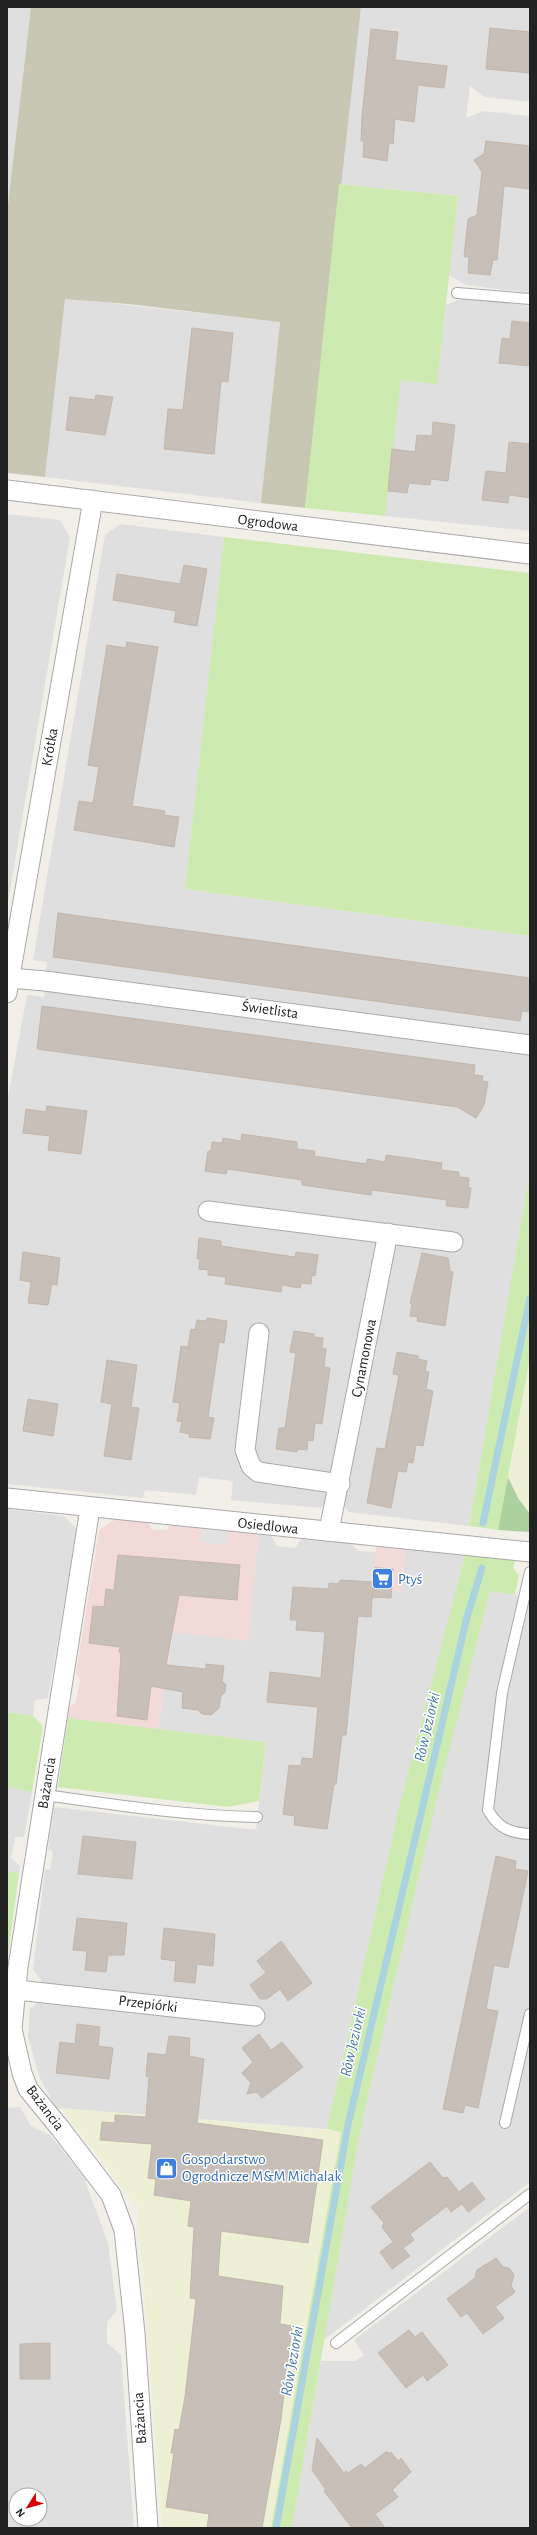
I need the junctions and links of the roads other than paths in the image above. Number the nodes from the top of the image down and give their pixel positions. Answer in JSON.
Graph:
{"nodes":[{"id":1,"x":457,"y":293,"type":"dead end"},
{"id":2,"x":530,"y":298,"type":"edge"},
{"id":3,"x":7,"y":490,"type":"edge"},
{"id":4,"x":93,"y":500,"type":"junction"},
{"id":5,"x":530,"y":554,"type":"edge"},
{"id":6,"x":8,"y":986,"type":"edge"},
{"id":7,"x":530,"y":1045,"type":"edge"},
{"id":8,"x":208,"y":1211,"type":"dead end"},
{"id":9,"x":388,"y":1233,"type":"junction"},
{"id":10,"x":453,"y":1242,"type":"dead end"},
{"id":11,"x":259,"y":1333,"type":"dead end"},
{"id":12,"x":340,"y":1484,"type":"junction"},
{"id":13,"x":7,"y":1498,"type":"edge"},
{"id":14,"x":90,"y":1508,"type":"junction"},
{"id":15,"x":329,"y":1531,"type":"junction"},
{"id":16,"x":530,"y":1552,"type":"edge"},
{"id":17,"x":530,"y":1572,"type":"edge"},
{"id":18,"x":45,"y":1795,"type":"junction"},
{"id":19,"x":257,"y":1817,"type":"dead end"},
{"id":20,"x":530,"y":1834,"type":"edge"},
{"id":21,"x":17,"y":1990,"type":"junction"},
{"id":22,"x":530,"y":2014,"type":"edge"},
{"id":23,"x":255,"y":2016,"type":"dead end"},
{"id":24,"x":506,"y":2123,"type":"dead end"},
{"id":25,"x":530,"y":2194,"type":"edge"},
{"id":26,"x":336,"y":2343,"type":"dead end"},
{"id":27,"x":148,"y":2528,"type":"edge"}],
"edges":[{"from":1,"to":2,"type":"lane"},
{"from":3,"to":4,"type":"street","name":"Ogrodowa"},
{"from":4,"to":5,"type":"street","name":"Ogrodowa"},
{"from":4,"to":6,"type":"street","name":"Krótka"},
{"from":6,"to":7,"type":"street","name":"Świetlista"},
{"from":8,"to":9,"type":"street"},
{"from":9,"to":10,"type":"street"},
{"from":9,"to":12,"type":"street","name":"Cynamonowa"},
{"from":11,"to":12,"type":"street"},
{"from":12,"to":15,"type":"street","name":"Cynamonowa"},
{"from":13,"to":14,"type":"street","name":"Osiedlowa"},
{"from":14,"to":15,"type":"street","name":"Osiedlowa"},
{"from":14,"to":18,"type":"street","name":"Bażancia"},
{"from":15,"to":16,"type":"street","name":"Osiedlowa"},
{"from":17,"to":20,"type":"lane"},
{"from":18,"to":19,"type":"lane"},
{"from":18,"to":21,"type":"street","name":"Bażancia"},
{"from":21,"to":23,"type":"street","name":"Przepiórki"},
{"from":21,"to":27,"type":"street","name":"Bażancia"},
{"from":22,"to":24,"type":"lane"},
{"from":25,"to":26,"type":"lane"}]}
